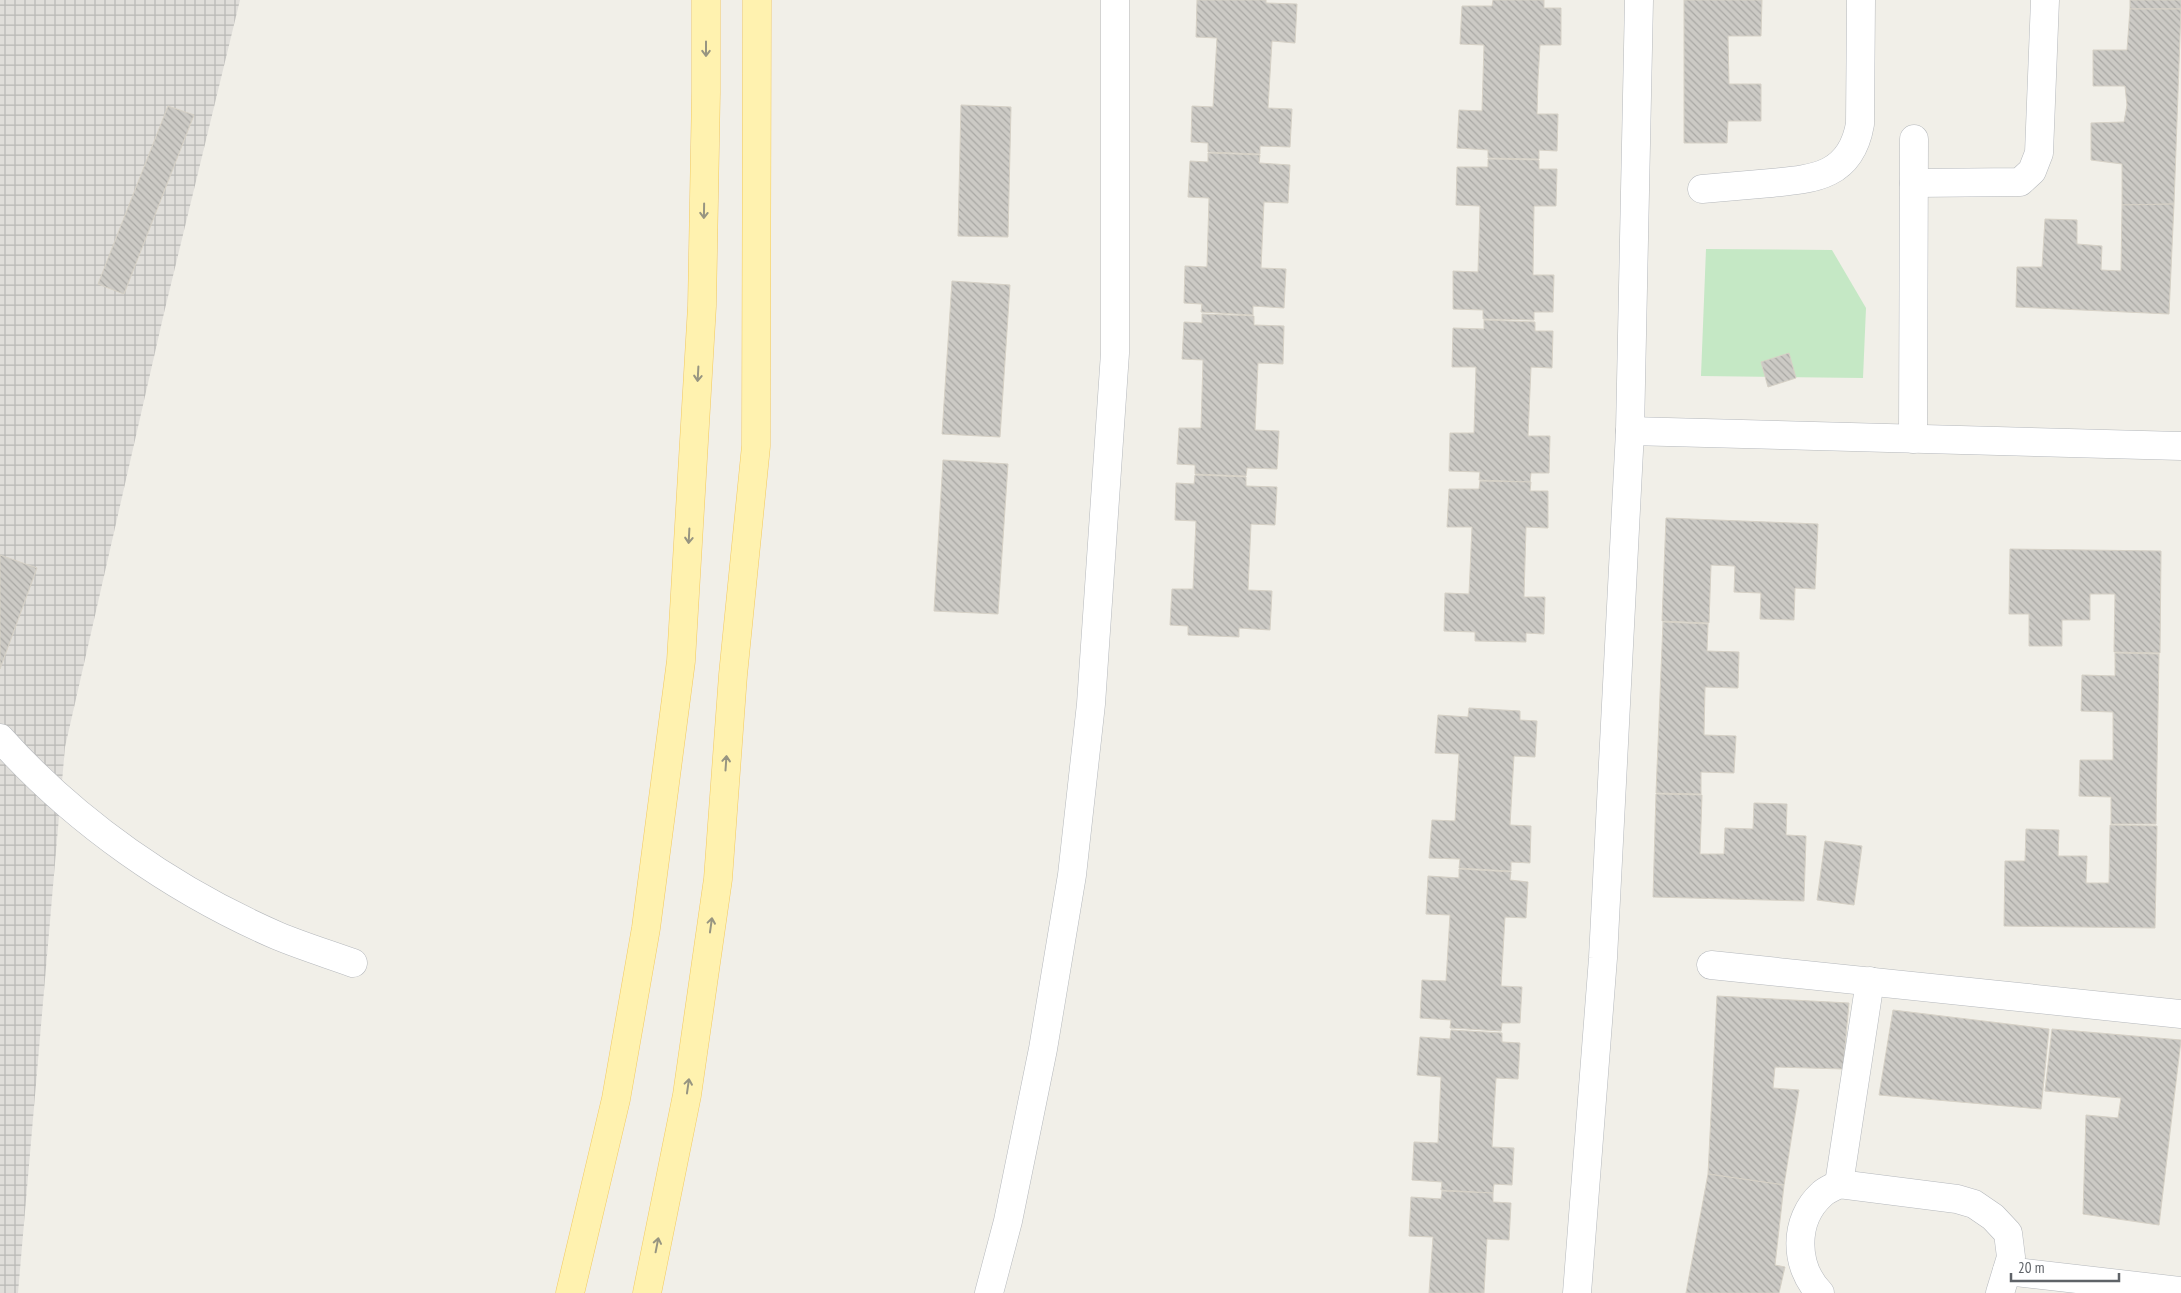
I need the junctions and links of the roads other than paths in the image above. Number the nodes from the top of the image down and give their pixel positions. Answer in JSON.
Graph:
{"nodes":[{"id":1,"x":706,"y":0,"type":"edge"},
{"id":2,"x":757,"y":0,"type":"edge"},
{"id":3,"x":1115,"y":0,"type":"edge"},
{"id":4,"x":1639,"y":0,"type":"edge"},
{"id":5,"x":1862,"y":0,"type":"edge"},
{"id":6,"x":2046,"y":0,"type":"edge"},
{"id":7,"x":1914,"y":139,"type":"dead end"},
{"id":8,"x":1914,"y":184,"type":"junction"},
{"id":9,"x":1702,"y":189,"type":"dead end"},
{"id":10,"x":1630,"y":431,"type":"junction"},
{"id":11,"x":1913,"y":439,"type":"junction"},
{"id":12,"x":2181,"y":446,"type":"edge"},
{"id":13,"x":0,"y":738,"type":"edge"},
{"id":14,"x":353,"y":964,"type":"dead end"},
{"id":15,"x":1711,"y":965,"type":"dead end"},
{"id":16,"x":1870,"y":981,"type":"junction"},
{"id":17,"x":2181,"y":1014,"type":"edge"},
{"id":18,"x":1839,"y":1184,"type":"junction"},
{"id":19,"x":2003,"y":1282,"type":"edge"},
{"id":20,"x":2181,"y":1291,"type":"edge"},
{"id":21,"x":570,"y":1293,"type":"edge"},
{"id":22,"x":648,"y":1293,"type":"edge"},
{"id":23,"x":989,"y":1293,"type":"edge"},
{"id":24,"x":1576,"y":1293,"type":"edge"},
{"id":25,"x":1820,"y":1293,"type":"edge"}],
"edges":[{"from":1,"to":21,"type":"main road","one_way":true},
{"from":22,"to":2,"type":"main road","one_way":true},
{"from":3,"to":23,"type":"street"},
{"from":4,"to":10,"type":"street"},
{"from":5,"to":9,"type":"street"},
{"from":6,"to":8,"type":"street"},
{"from":7,"to":8,"type":"street"},
{"from":8,"to":11,"type":"street"},
{"from":10,"to":11,"type":"street"},
{"from":10,"to":24,"type":"street"},
{"from":11,"to":12,"type":"street"},
{"from":13,"to":14,"type":"street"},
{"from":15,"to":16,"type":"street"},
{"from":16,"to":17,"type":"street"},
{"from":16,"to":18,"type":"street"},
{"from":18,"to":19,"type":"street"},
{"from":18,"to":25,"type":"street"},
{"from":19,"to":20,"type":"street"}]}
